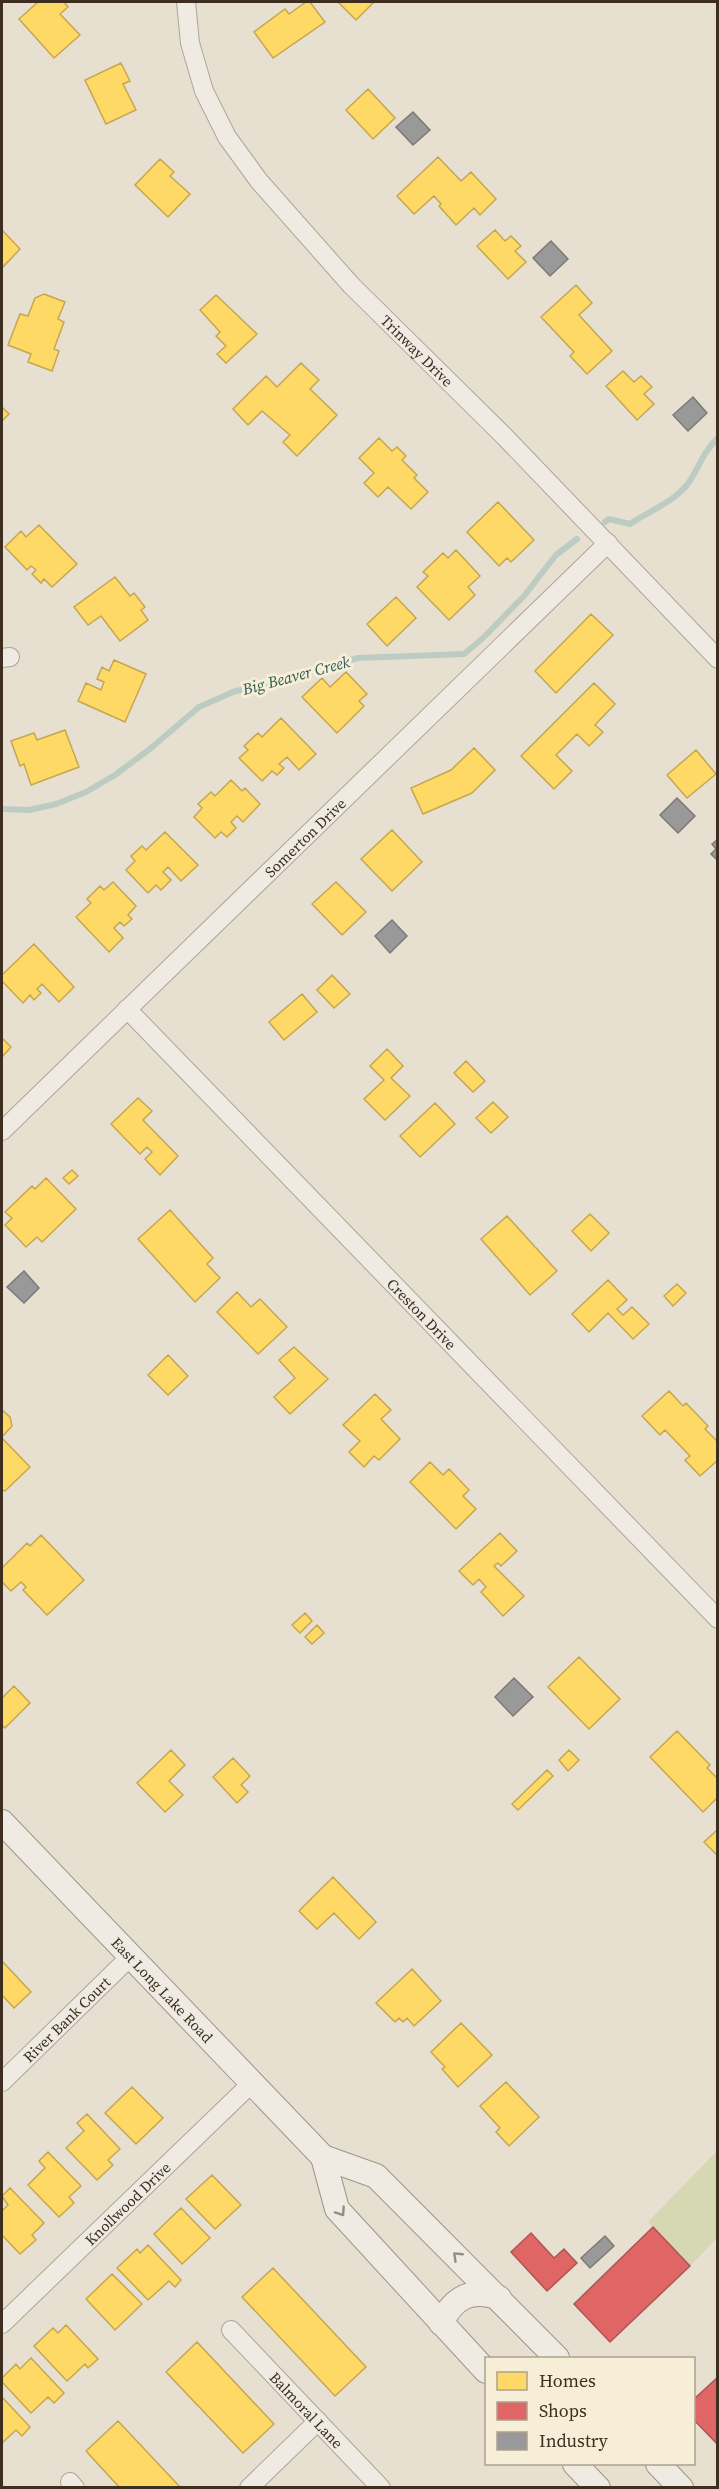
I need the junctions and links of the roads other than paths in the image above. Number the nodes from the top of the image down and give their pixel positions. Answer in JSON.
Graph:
{"nodes":[{"id":1,"x":186,"y":2,"type":"edge"},
{"id":2,"x":608,"y":543,"type":"junction"},
{"id":3,"x":717,"y":659,"type":"edge"},
{"id":4,"x":127,"y":1009,"type":"junction"},
{"id":5,"x":2,"y":1131,"type":"edge"},
{"id":6,"x":717,"y":1619,"type":"edge"},
{"id":7,"x":2,"y":1822,"type":"edge"},
{"id":8,"x":131,"y":1956,"type":"junction"},
{"id":9,"x":2,"y":2082,"type":"edge"},
{"id":10,"x":253,"y":2082,"type":"junction"},
{"id":11,"x":323,"y":2157,"type":"junction"},
{"id":12,"x":499,"y":2298,"type":"junction"},
{"id":13,"x":441,"y":2323,"type":"junction"},
{"id":14,"x":2,"y":2324,"type":"edge"},
{"id":15,"x":231,"y":2330,"type":"dead end"},
{"id":16,"x":556,"y":2357,"type":"edge"},
{"id":17,"x":485,"y":2370,"type":"edge"},
{"id":18,"x":318,"y":2421,"type":"junction"},
{"id":19,"x":577,"y":2465,"type":"edge"},
{"id":20,"x":660,"y":2465,"type":"edge"},
{"id":21,"x":249,"y":2487,"type":"edge"},
{"id":22,"x":381,"y":2487,"type":"edge"},
{"id":23,"x":598,"y":2487,"type":"edge"},
{"id":24,"x":681,"y":2487,"type":"edge"}],
"edges":[{"from":1,"to":2,"type":"street","name":"Trinway Drive"},
{"from":2,"to":3,"type":"street","name":"Trinway Drive"},
{"from":2,"to":4,"type":"street","name":"Somerton Drive"},
{"from":4,"to":5,"type":"street","name":"Somerton Drive"},
{"from":4,"to":6,"type":"street","name":"Creston Drive"},
{"from":7,"to":8,"type":"main road","name":"East Long Lake Road"},
{"from":8,"to":9,"type":"street","name":"River Bank Court"},
{"from":8,"to":10,"type":"main road","name":"East Long Lake Road"},
{"from":10,"to":11,"type":"main road","name":"East Long Lake Road"},
{"from":10,"to":14,"type":"street","name":"Knollwood Drive"},
{"from":12,"to":11,"type":"main road","name":"East Long Lake Road","one_way":true},
{"from":11,"to":13,"type":"main road","name":"East Long Lake Road","one_way":true},
{"from":12,"to":13,"type":"main road"},
{"from":12,"to":16,"type":"main road","name":"East Long Lake Road"},
{"from":13,"to":17,"type":"main road","name":"East Long Lake Road"},
{"from":15,"to":18,"type":"street","name":"Balmoral Lane"},
{"from":18,"to":21,"type":"street"},
{"from":18,"to":22,"type":"street","name":"Balmoral Lane"},
{"from":19,"to":23,"type":"main road"},
{"from":20,"to":24,"type":"main road"}]}
